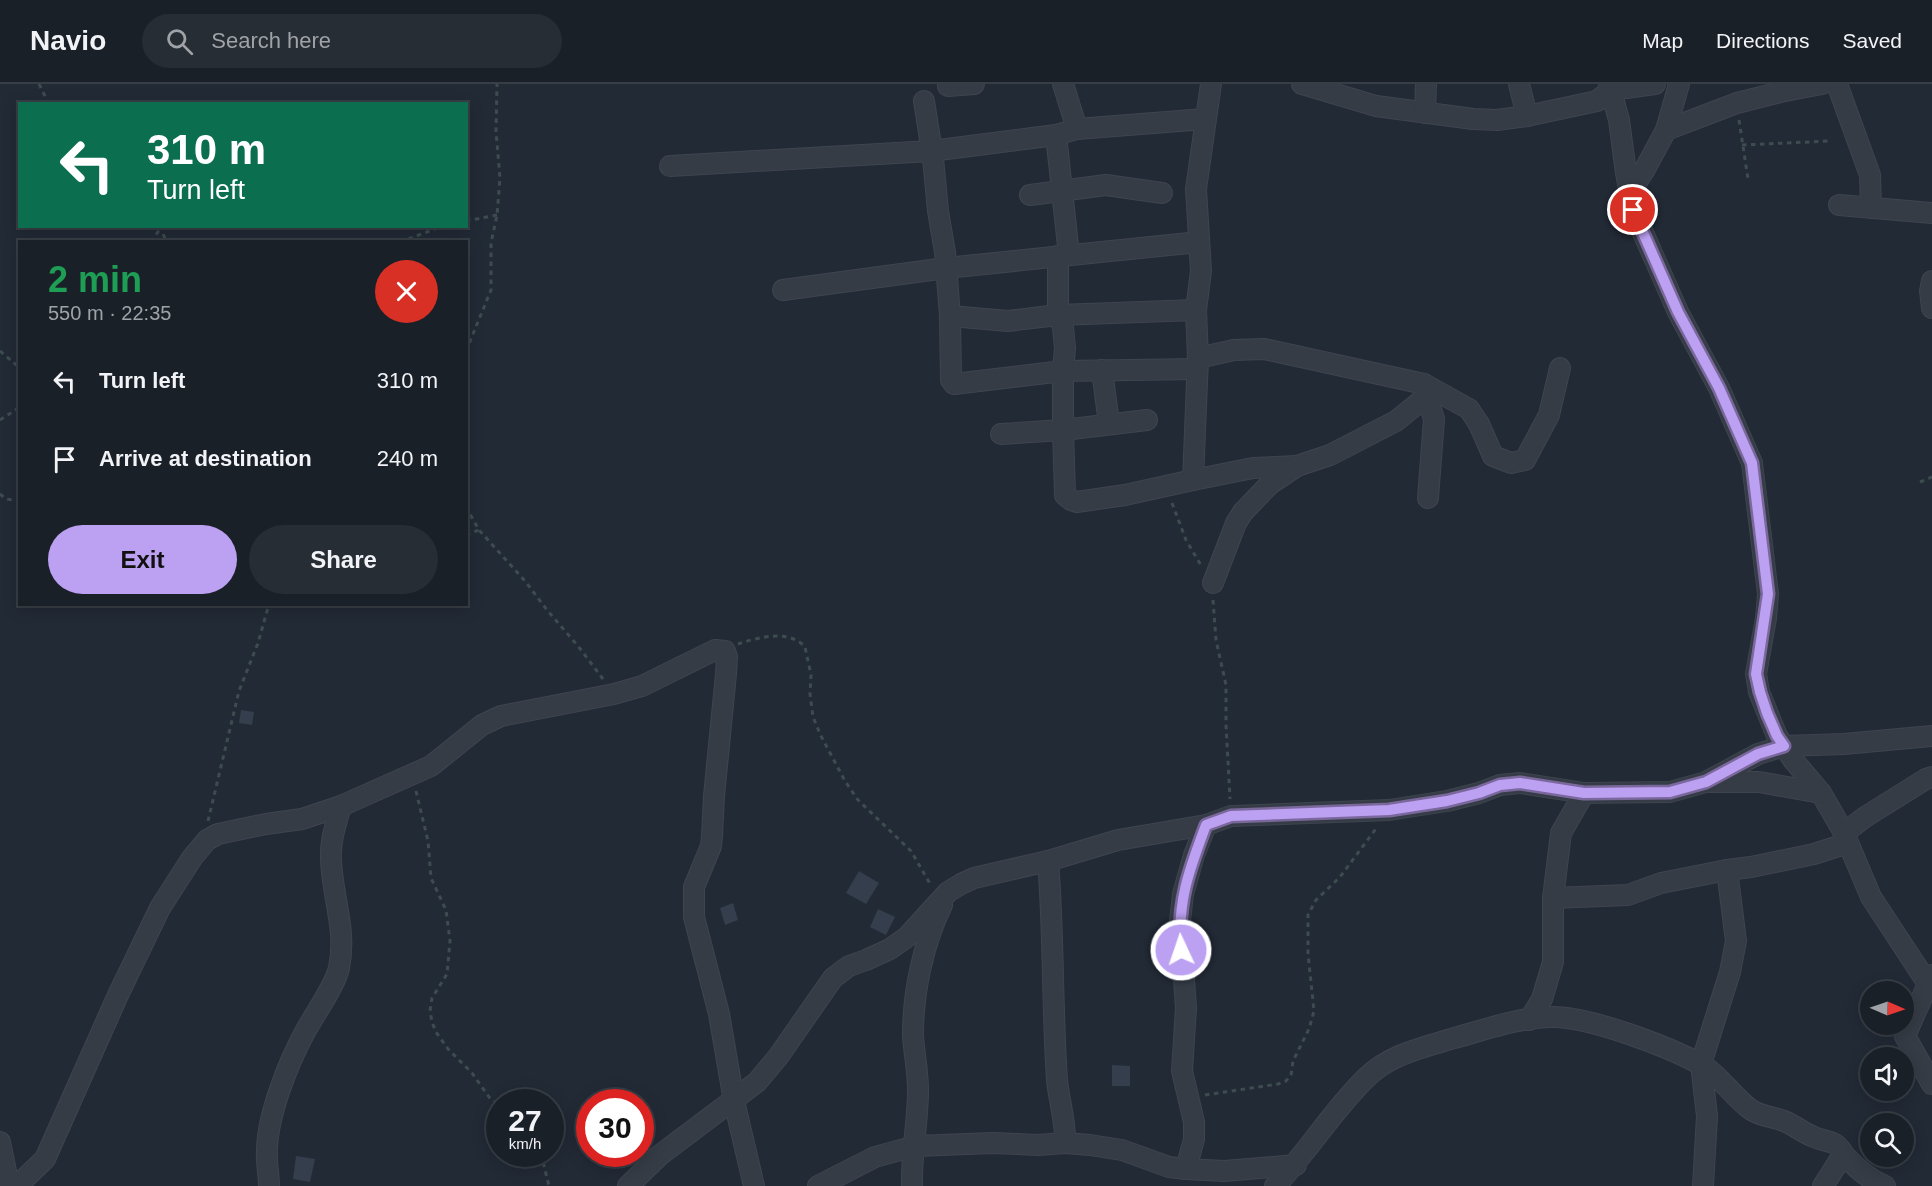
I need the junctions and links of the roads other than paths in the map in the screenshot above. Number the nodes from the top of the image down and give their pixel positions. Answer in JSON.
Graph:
{"nodes":[{"id":1,"x":974,"y":84,"type":"edge"},
{"id":2,"x":1063,"y":84,"type":"edge"},
{"id":3,"x":1211,"y":84,"type":"edge"},
{"id":4,"x":1302,"y":84,"type":"edge"},
{"id":5,"x":1426,"y":84,"type":"edge"},
{"id":6,"x":1519,"y":84,"type":"edge"},
{"id":7,"x":1655,"y":84,"type":"edge"},
{"id":8,"x":1679,"y":84,"type":"edge"},
{"id":9,"x":1822,"y":84,"type":"edge"},
{"id":10,"x":1837,"y":84,"type":"edge"},
{"id":11,"x":948,"y":86,"type":"dead end"},
{"id":12,"x":1610,"y":87,"type":"edge"},
{"id":13,"x":924,"y":101,"type":"dead end"},
{"id":14,"x":1425,"y":113,"type":"junction"},
{"id":15,"x":1527,"y":116,"type":"junction"},
{"id":16,"x":1205,"y":119,"type":"junction"},
{"id":17,"x":1077,"y":129,"type":"junction"},
{"id":18,"x":1666,"y":130,"type":"junction"},
{"id":19,"x":1056,"y":135,"type":"junction"},
{"id":20,"x":931,"y":151,"type":"junction"},
{"id":21,"x":670,"y":166,"type":"dead end"},
{"id":22,"x":1062,"y":191,"type":"junction"},
{"id":23,"x":1162,"y":193,"type":"dead end"},
{"id":24,"x":1629,"y":194,"type":"junction"},
{"id":25,"x":1030,"y":195,"type":"dead end"},
{"id":26,"x":1839,"y":205,"type":"dead end"},
{"id":27,"x":1871,"y":208,"type":"junction"},
{"id":28,"x":1932,"y":213,"type":"edge"},
{"id":29,"x":1199,"y":242,"type":"junction"},
{"id":30,"x":1064,"y":255,"type":"junction"},
{"id":31,"x":946,"y":268,"type":"junction"},
{"id":32,"x":1932,"y":281,"type":"edge"},
{"id":33,"x":783,"y":290,"type":"dead end"},
{"id":34,"x":1932,"y":308,"type":"edge"},
{"id":35,"x":1196,"y":310,"type":"junction"},
{"id":36,"x":1058,"y":315,"type":"junction"},
{"id":37,"x":950,"y":316,"type":"junction"},
{"id":38,"x":1197,"y":363,"type":"junction"},
{"id":39,"x":1560,"y":368,"type":"dead end"},
{"id":40,"x":1063,"y":370,"type":"junction"},
{"id":41,"x":1102,"y":370,"type":"junction"},
{"id":42,"x":1426,"y":390,"type":"junction"},
{"id":43,"x":1148,"y":420,"type":"dead end"},
{"id":44,"x":1109,"y":424,"type":"junction"},
{"id":45,"x":1063,"y":430,"type":"junction"},
{"id":46,"x":1001,"y":434,"type":"dead end"},
{"id":47,"x":1297,"y":466,"type":"junction"},
{"id":48,"x":1193,"y":480,"type":"junction"},
{"id":49,"x":1428,"y":498,"type":"dead end"},
{"id":50,"x":1213,"y":583,"type":"road end"},
{"id":51,"x":1932,"y":736,"type":"edge"},
{"id":52,"x":1784,"y":746,"type":"junction"},
{"id":53,"x":1932,"y":777,"type":"edge"},
{"id":54,"x":1706,"y":782,"type":"junction"},
{"id":55,"x":1584,"y":793,"type":"junction"},
{"id":56,"x":1821,"y":793,"type":"junction"},
{"id":57,"x":341,"y":806,"type":"junction"},
{"id":58,"x":1206,"y":825,"type":"junction"},
{"id":59,"x":1846,"y":838,"type":"junction"},
{"id":60,"x":1048,"y":861,"type":"junction"},
{"id":61,"x":1727,"y":870,"type":"junction"},
{"id":62,"x":939,"y":891,"type":"junction"},
{"id":63,"x":1553,"y":898,"type":"junction"},
{"id":64,"x":1930,"y":979,"type":"edge"},
{"id":65,"x":1529,"y":1020,"type":"junction"},
{"id":66,"x":1701,"y":1064,"type":"junction"},
{"id":67,"x":1932,"y":1084,"type":"edge"},
{"id":68,"x":734,"y":1101,"type":"junction"},
{"id":69,"x":0,"y":1142,"type":"edge"},
{"id":70,"x":1065,"y":1143,"type":"junction"},
{"id":71,"x":915,"y":1146,"type":"junction"},
{"id":72,"x":1845,"y":1155,"type":"junction"},
{"id":73,"x":1296,"y":1165,"type":"junction"},
{"id":74,"x":1186,"y":1169,"type":"junction"},
{"id":75,"x":9,"y":1186,"type":"edge"},
{"id":76,"x":17,"y":1186,"type":"edge"},
{"id":77,"x":269,"y":1186,"type":"edge"},
{"id":78,"x":628,"y":1186,"type":"edge"},
{"id":79,"x":754,"y":1186,"type":"edge"},
{"id":80,"x":818,"y":1186,"type":"edge"},
{"id":81,"x":912,"y":1186,"type":"edge"},
{"id":82,"x":1275,"y":1186,"type":"edge"},
{"id":83,"x":1703,"y":1186,"type":"edge"},
{"id":84,"x":1823,"y":1186,"type":"edge"},
{"id":85,"x":1885,"y":1186,"type":"edge"}],
"edges":[{"from":1,"to":11,"type":"street"},
{"from":2,"to":17,"type":"street"},
{"from":3,"to":16,"type":"street"},
{"from":4,"to":14,"type":"street"},
{"from":5,"to":14,"type":"street"},
{"from":6,"to":15,"type":"street"},
{"from":7,"to":12,"type":"street"},
{"from":8,"to":18,"type":"street"},
{"from":9,"to":18,"type":"street"},
{"from":10,"to":27,"type":"street"},
{"from":12,"to":15,"type":"street"},
{"from":12,"to":24,"type":"street"},
{"from":13,"to":20,"type":"street"},
{"from":14,"to":15,"type":"street"},
{"from":16,"to":17,"type":"street"},
{"from":16,"to":29,"type":"street"},
{"from":17,"to":19,"type":"street"},
{"from":18,"to":24,"type":"street"},
{"from":19,"to":20,"type":"street"},
{"from":19,"to":22,"type":"street"},
{"from":20,"to":21,"type":"street"},
{"from":20,"to":31,"type":"street"},
{"from":22,"to":23,"type":"street"},
{"from":22,"to":25,"type":"street"},
{"from":22,"to":30,"type":"street"},
{"from":24,"to":52,"type":"street"},
{"from":26,"to":27,"type":"street"},
{"from":27,"to":28,"type":"street"},
{"from":29,"to":30,"type":"street"},
{"from":29,"to":35,"type":"street"},
{"from":30,"to":31,"type":"street"},
{"from":30,"to":36,"type":"street"},
{"from":31,"to":33,"type":"street"},
{"from":31,"to":37,"type":"street"},
{"from":32,"to":34,"type":"street"},
{"from":35,"to":36,"type":"street"},
{"from":35,"to":38,"type":"street"},
{"from":36,"to":37,"type":"street"},
{"from":36,"to":40,"type":"street"},
{"from":37,"to":40,"type":"street"},
{"from":38,"to":41,"type":"street"},
{"from":38,"to":42,"type":"street"},
{"from":38,"to":48,"type":"street"},
{"from":39,"to":42,"type":"street"},
{"from":40,"to":41,"type":"street"},
{"from":40,"to":45,"type":"street"},
{"from":41,"to":44,"type":"street"},
{"from":42,"to":47,"type":"street"},
{"from":42,"to":49,"type":"street"},
{"from":43,"to":44,"type":"street"},
{"from":44,"to":45,"type":"street"},
{"from":45,"to":46,"type":"street"},
{"from":45,"to":48,"type":"street"},
{"from":47,"to":48,"type":"street"},
{"from":47,"to":50,"type":"street"},
{"from":51,"to":52,"type":"street"},
{"from":52,"to":54,"type":"street"},
{"from":52,"to":56,"type":"street"},
{"from":53,"to":59,"type":"street"},
{"from":54,"to":55,"type":"street"},
{"from":54,"to":56,"type":"street"},
{"from":55,"to":58,"type":"street"},
{"from":55,"to":63,"type":"street"},
{"from":56,"to":59,"type":"street"},
{"from":57,"to":68,"type":"street"},
{"from":57,"to":76,"type":"street"},
{"from":57,"to":77,"type":"street"},
{"from":58,"to":60,"type":"street"},
{"from":58,"to":74,"type":"street"},
{"from":59,"to":61,"type":"street"},
{"from":59,"to":64,"type":"street"},
{"from":60,"to":62,"type":"street"},
{"from":60,"to":70,"type":"street"},
{"from":61,"to":63,"type":"street"},
{"from":61,"to":66,"type":"street"},
{"from":62,"to":68,"type":"street"},
{"from":62,"to":71,"type":"street"},
{"from":63,"to":65,"type":"street"},
{"from":64,"to":67,"type":"street"},
{"from":65,"to":66,"type":"street"},
{"from":65,"to":73,"type":"street"},
{"from":66,"to":72,"type":"street"},
{"from":66,"to":83,"type":"street"},
{"from":68,"to":78,"type":"street"},
{"from":68,"to":79,"type":"street"},
{"from":69,"to":75,"type":"street"},
{"from":70,"to":71,"type":"street"},
{"from":70,"to":74,"type":"street"},
{"from":71,"to":80,"type":"street"},
{"from":71,"to":81,"type":"street"},
{"from":72,"to":84,"type":"street"},
{"from":72,"to":85,"type":"street"},
{"from":73,"to":74,"type":"street"},
{"from":73,"to":82,"type":"street"}]}
